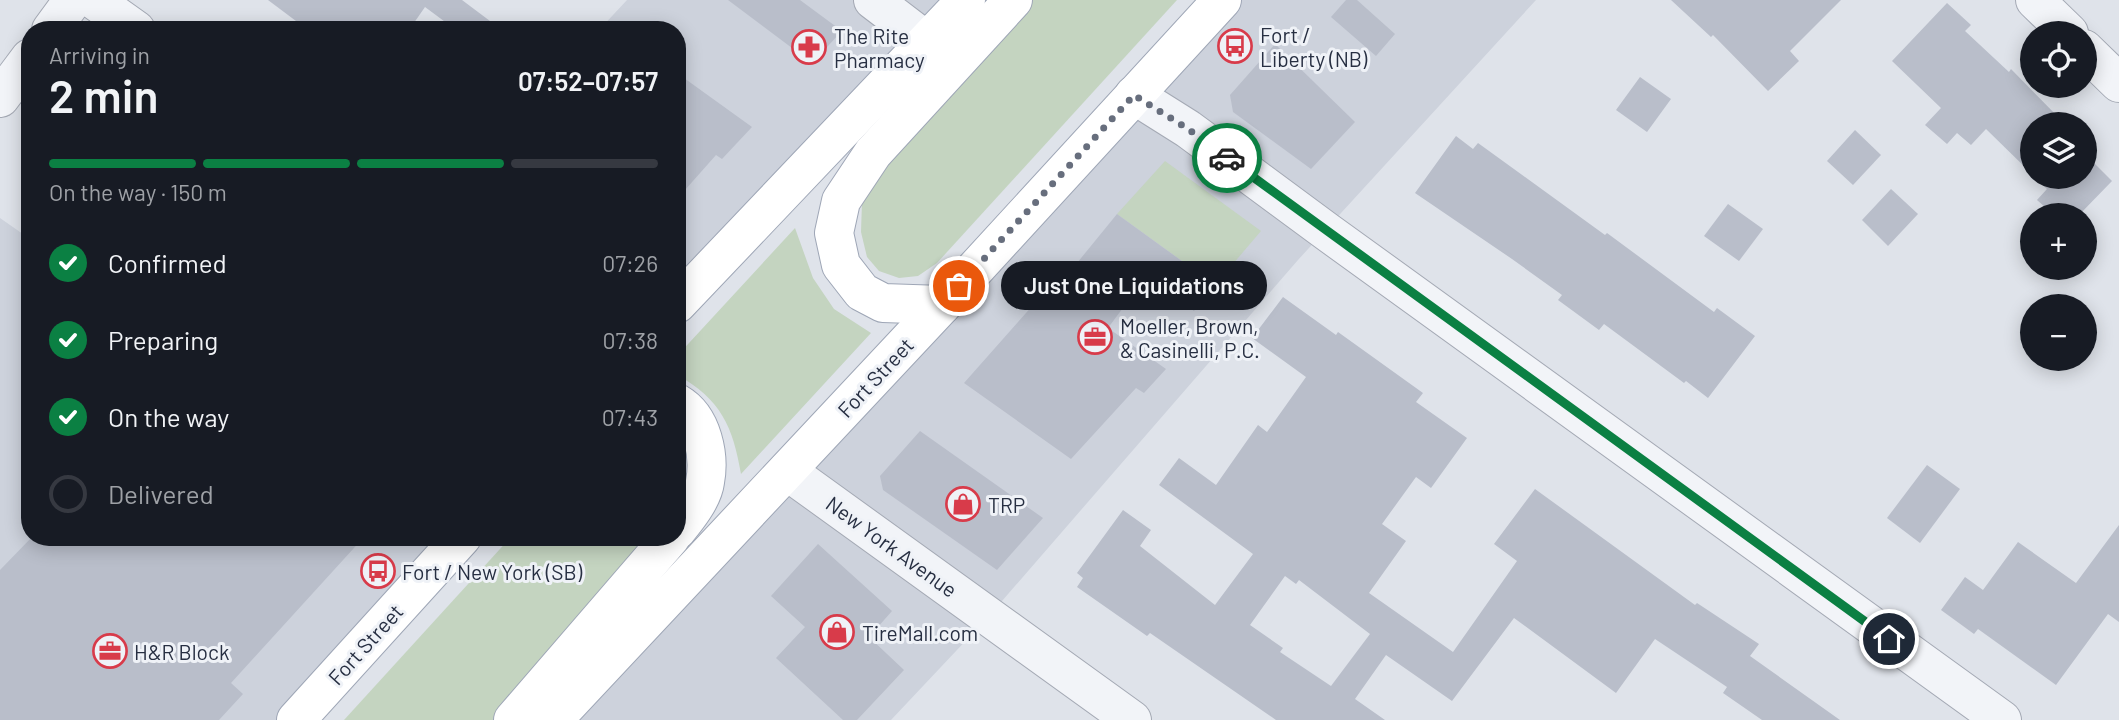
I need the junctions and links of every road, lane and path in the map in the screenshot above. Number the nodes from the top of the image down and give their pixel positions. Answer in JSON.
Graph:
{"nodes":[{"id":1,"x":73,"y":0,"type":"edge"},
{"id":2,"x":94,"y":0,"type":"edge"},
{"id":3,"x":873,"y":0,"type":"edge"},
{"id":4,"x":966,"y":0,"type":"edge"},
{"id":5,"x":1013,"y":0,"type":"edge"},
{"id":6,"x":1222,"y":0,"type":"edge"},
{"id":7,"x":2035,"y":0,"type":"edge"},
{"id":8,"x":58,"y":21,"type":"edge"},
{"id":9,"x":123,"y":21,"type":"edge"},
{"id":10,"x":2057,"y":21,"type":"edge"},
{"id":11,"x":928,"y":42,"type":"junction"},
{"id":12,"x":2097,"y":62,"type":"edge"},
{"id":13,"x":21,"y":70,"type":"edge"},
{"id":14,"x":2119,"y":83,"type":"edge"},
{"id":15,"x":1134,"y":95,"type":"junction"},
{"id":16,"x":0,"y":99,"type":"edge"},
{"id":17,"x":686,"y":295,"type":"edge"},
{"id":18,"x":942,"y":305,"type":"junction"},
{"id":19,"x":686,"y":413,"type":"edge"},
{"id":20,"x":787,"y":471,"type":"junction"},
{"id":21,"x":686,"y":518,"type":"edge"},
{"id":22,"x":454,"y":546,"type":"edge"},
{"id":23,"x":663,"y":546,"type":"edge"},
{"id":24,"x":296,"y":720,"type":"edge"},
{"id":25,"x":513,"y":720,"type":"edge"},
{"id":26,"x":553,"y":720,"type":"edge"},
{"id":27,"x":1132,"y":720,"type":"edge"},
{"id":28,"x":2002,"y":720,"type":"edge"}],
"edges":[{"from":1,"to":8,"type":"street"},
{"from":2,"to":9,"type":"street"},
{"from":3,"to":11,"type":"street"},
{"from":4,"to":11,"type":"main road"},
{"from":5,"to":18,"type":"main road"},
{"from":6,"to":15,"type":"main road","name":"Fort Street"},
{"from":7,"to":10,"type":"street"},
{"from":11,"to":17,"type":"main road"},
{"from":12,"to":14,"type":"street"},
{"from":13,"to":16,"type":"street"},
{"from":15,"to":18,"type":"main road","name":"Fort Street"},
{"from":15,"to":28,"type":"street"},
{"from":18,"to":20,"type":"main road","name":"Fort Street"},
{"from":19,"to":21,"type":"main road"},
{"from":20,"to":26,"type":"main road","name":"Fort Street"},
{"from":20,"to":27,"type":"street","name":"New York Avenue"},
{"from":22,"to":24,"type":"main road","name":"Fort Street"},
{"from":23,"to":25,"type":"main road"}]}
